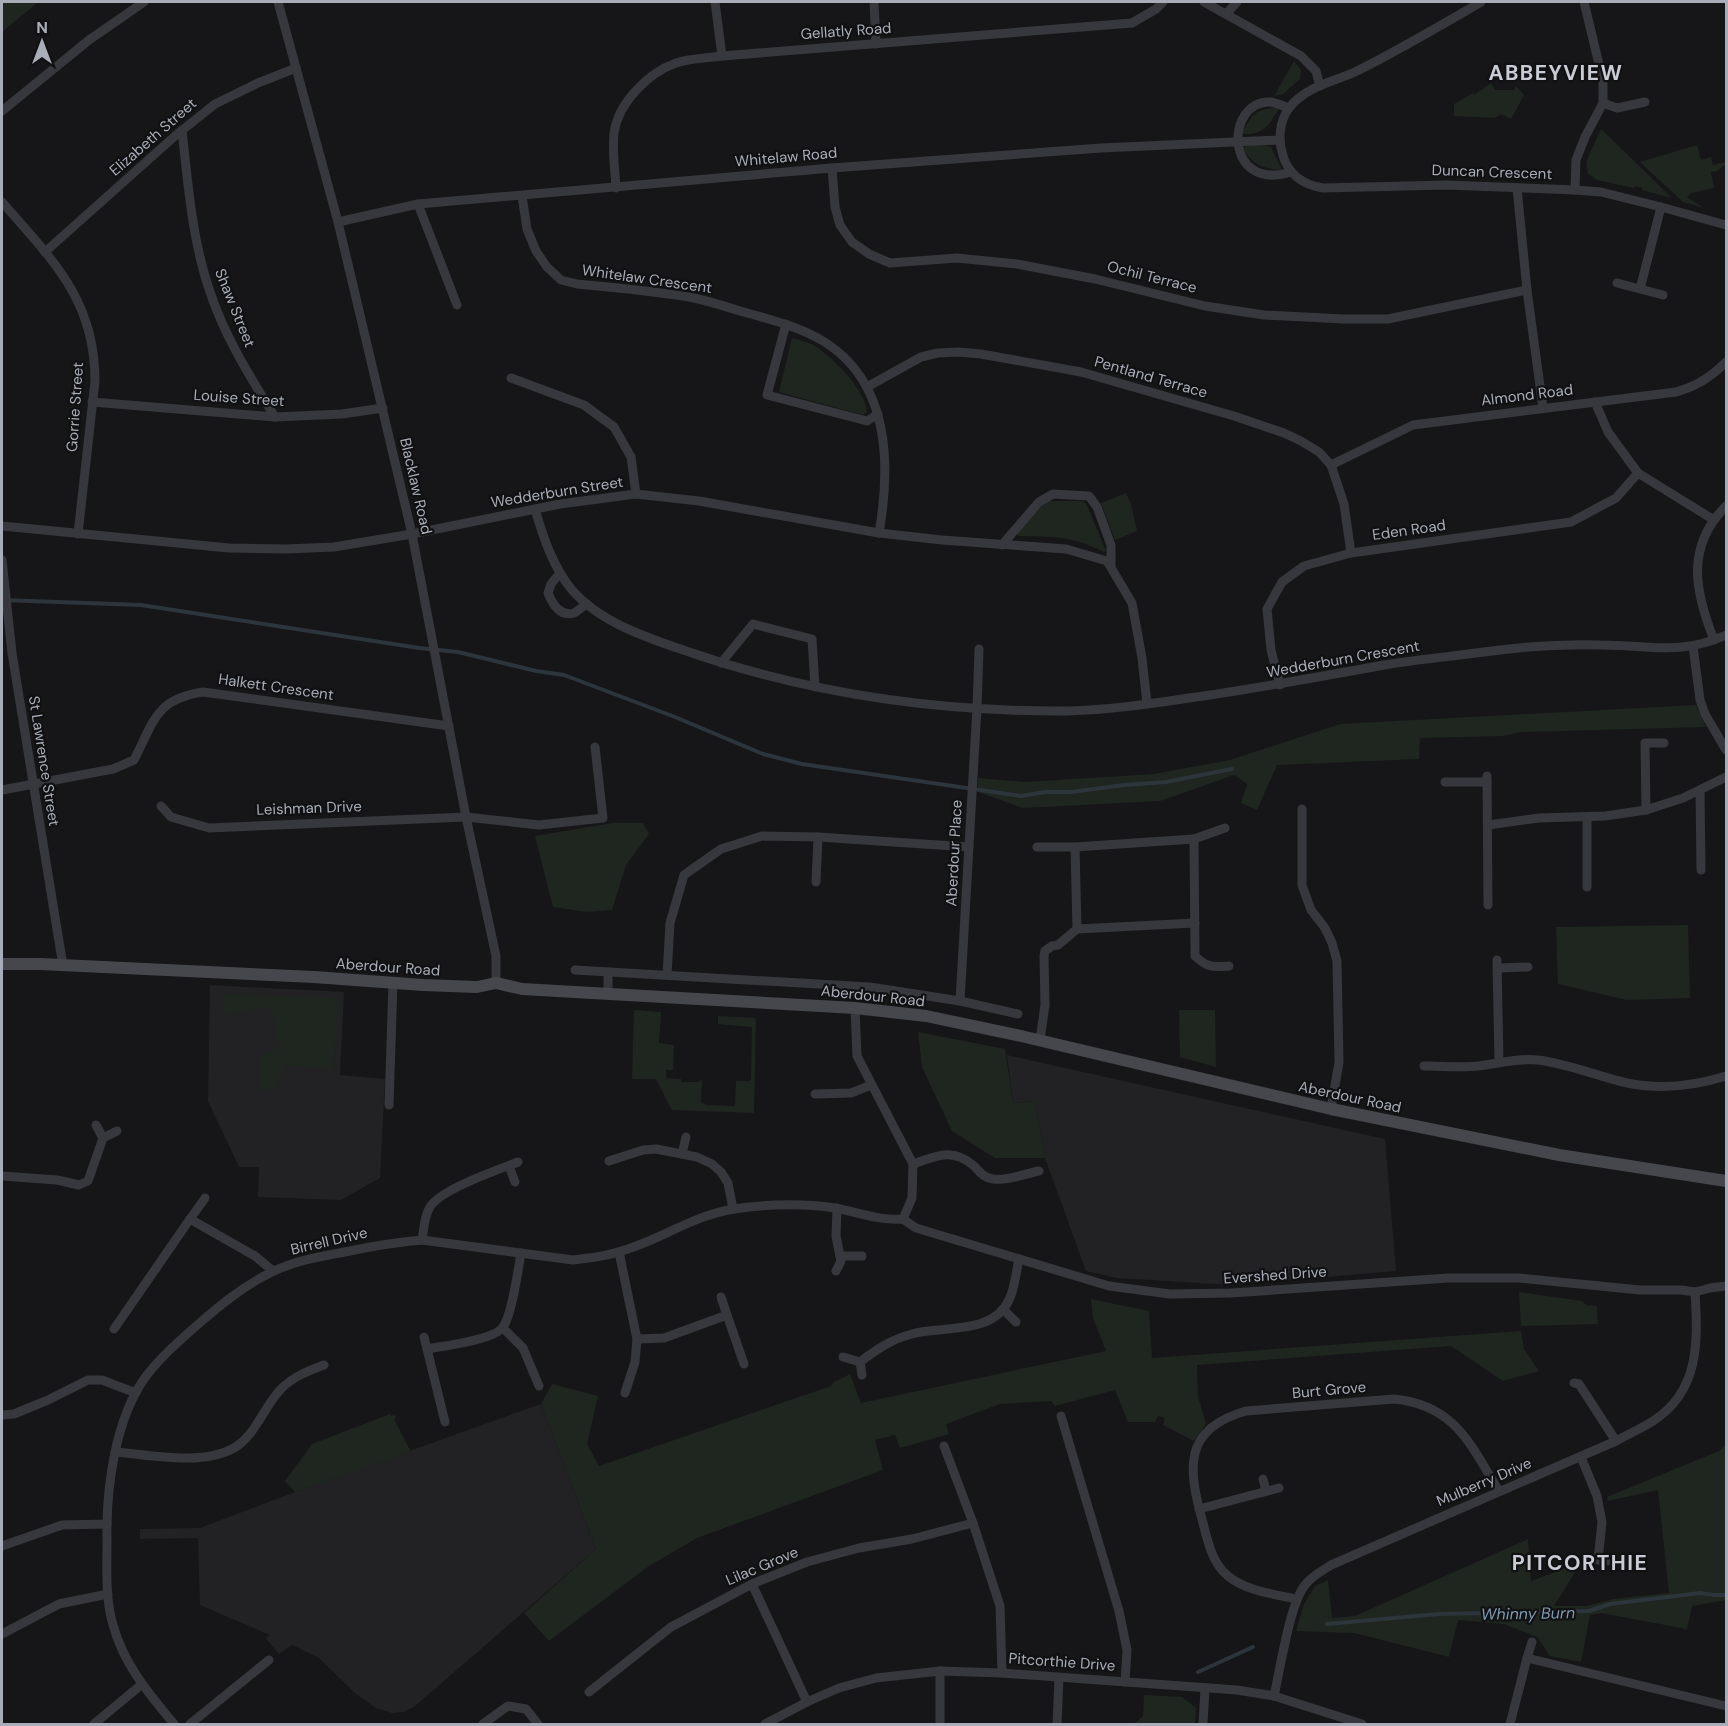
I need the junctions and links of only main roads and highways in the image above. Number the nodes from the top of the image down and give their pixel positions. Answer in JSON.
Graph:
{"nodes":[{"id":1,"x":2,"y":964,"type":"edge"},
{"id":2,"x":1726,"y":1181,"type":"edge"}],
"edges":[{"from":1,"to":2,"type":"main road","name":"Aberdour Road"}]}
